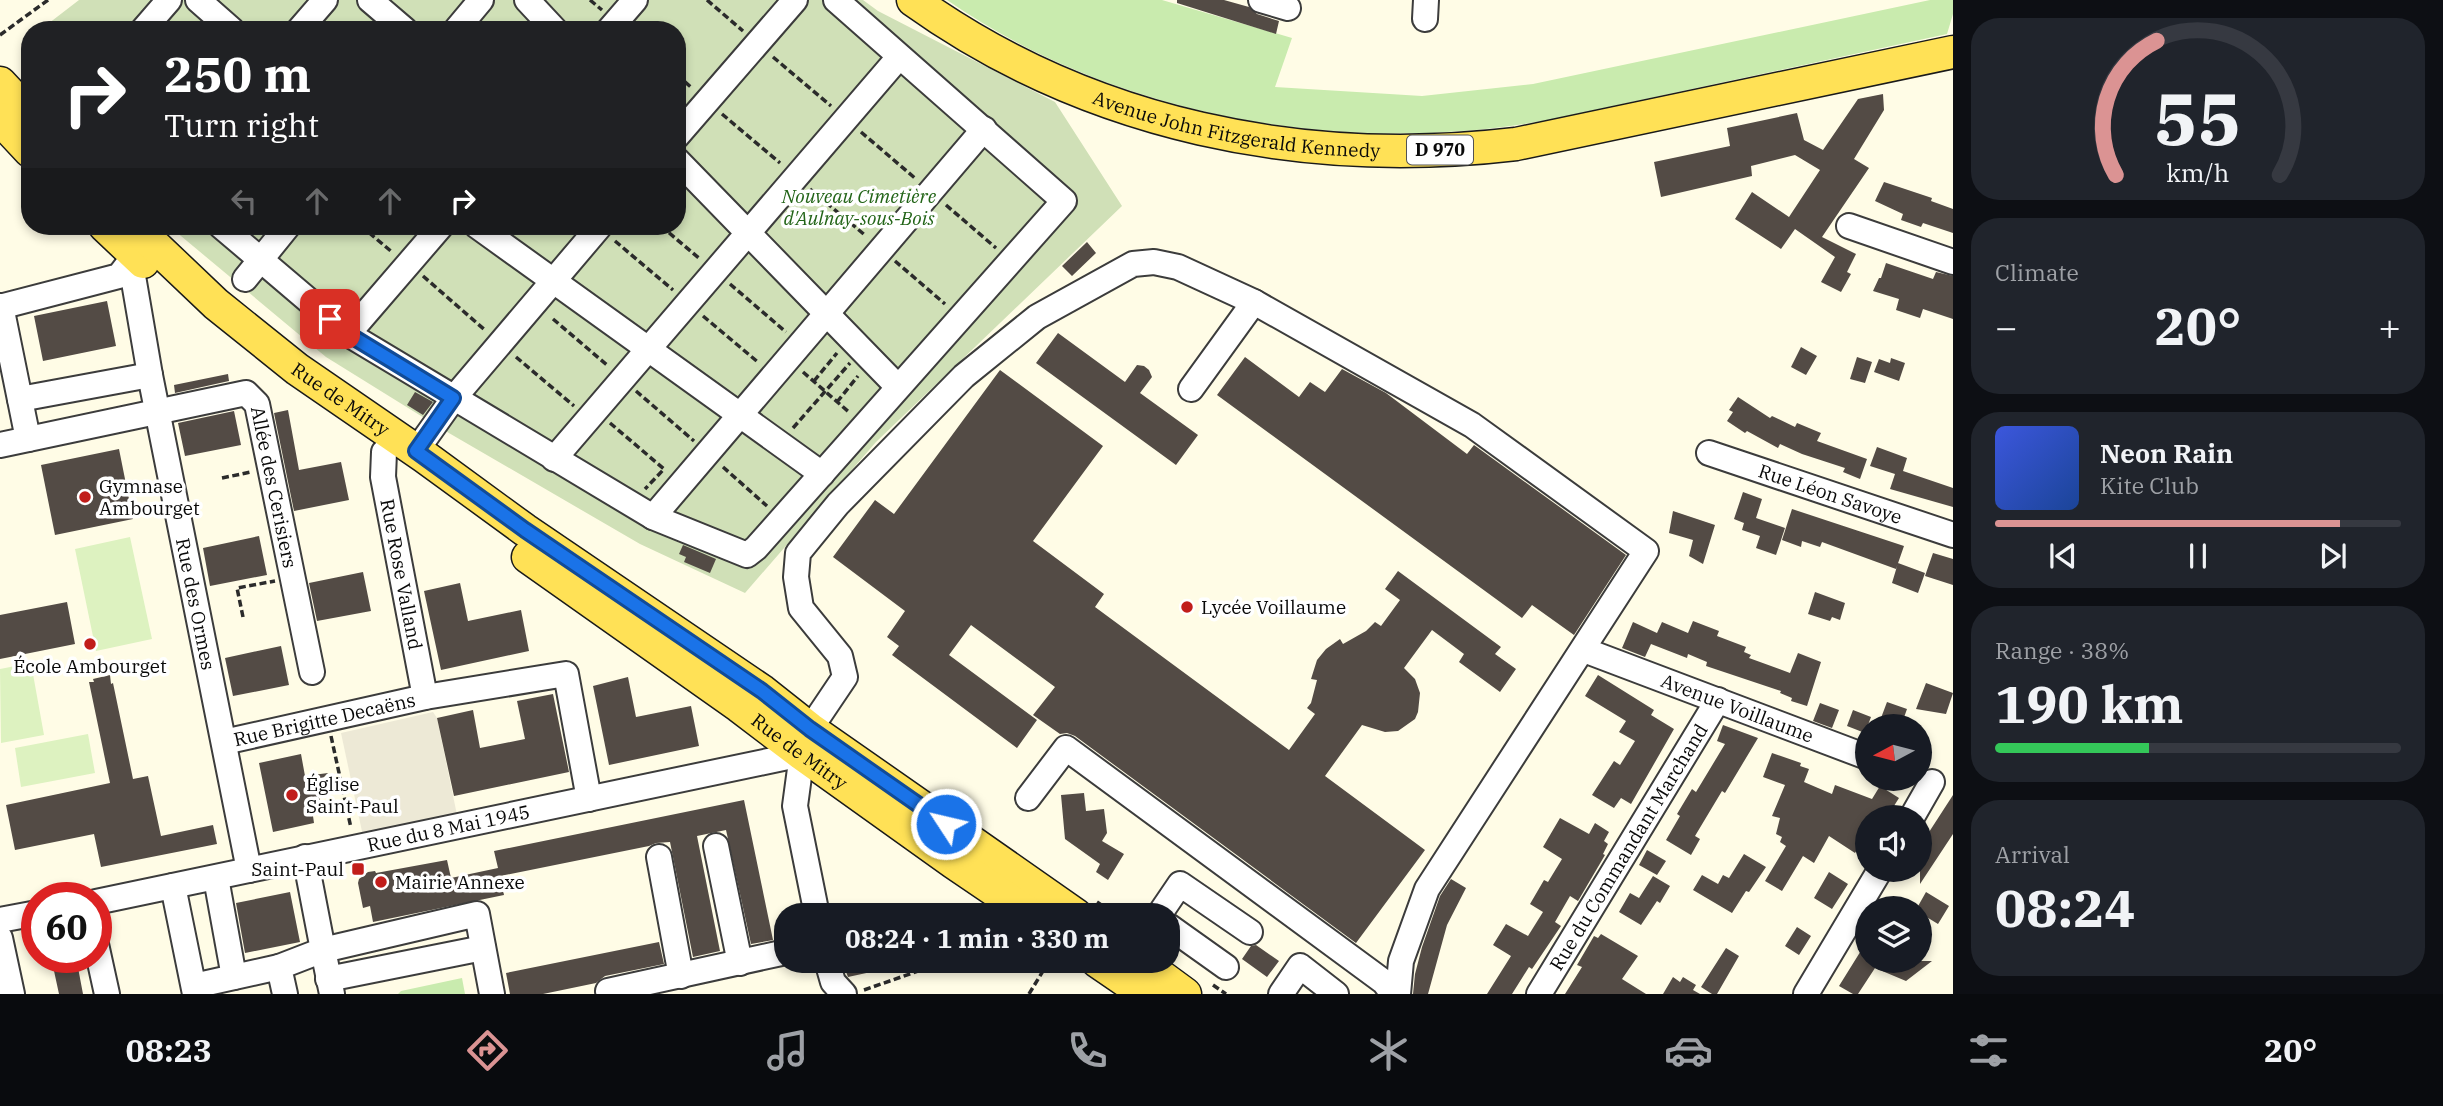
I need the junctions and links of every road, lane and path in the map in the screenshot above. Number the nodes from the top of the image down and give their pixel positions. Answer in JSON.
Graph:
{"nodes":[{"id":1,"x":48,"y":0,"type":"edge"},
{"id":2,"x":198,"y":0,"type":"edge"},
{"id":3,"x":325,"y":0,"type":"edge"},
{"id":4,"x":370,"y":0,"type":"edge"},
{"id":5,"x":481,"y":0,"type":"edge"},
{"id":6,"x":527,"y":0,"type":"edge"},
{"id":7,"x":635,"y":0,"type":"edge"},
{"id":8,"x":795,"y":0,"type":"edge"},
{"id":9,"x":836,"y":0,"type":"edge"},
{"id":10,"x":913,"y":0,"type":"edge"},
{"id":11,"x":1261,"y":0,"type":"edge"},
{"id":12,"x":166,"y":1,"type":"edge"},
{"id":13,"x":1288,"y":8,"type":"dead end"},
{"id":14,"x":150,"y":21,"type":"edge"},
{"id":15,"x":222,"y":21,"type":"edge"},
{"id":16,"x":307,"y":21,"type":"edge"},
{"id":17,"x":394,"y":21,"type":"edge"},
{"id":18,"x":464,"y":21,"type":"edge"},
{"id":19,"x":547,"y":21,"type":"edge"},
{"id":20,"x":617,"y":21,"type":"edge"},
{"id":21,"x":0,"y":35,"type":"edge"},
{"id":22,"x":1953,"y":52,"type":"edge"},
{"id":23,"x":899,"y":57,"type":"junction"},
{"id":24,"x":0,"y":83,"type":"edge"},
{"id":25,"x":686,"y":83,"type":"edge"},
{"id":26,"x":708,"y":101,"type":"junction"},
{"id":27,"x":21,"y":105,"type":"edge"},
{"id":28,"x":0,"y":119,"type":"edge"},
{"id":29,"x":686,"y":126,"type":"edge"},
{"id":30,"x":984,"y":129,"type":"junction"},
{"id":31,"x":21,"y":141,"type":"edge"},
{"id":32,"x":686,"y":169,"type":"edge"},
{"id":33,"x":795,"y":176,"type":"junction"},
{"id":34,"x":1849,"y":226,"type":"dead end"},
{"id":35,"x":748,"y":231,"type":"junction"},
{"id":36,"x":227,"y":235,"type":"edge"},
{"id":37,"x":280,"y":235,"type":"edge"},
{"id":38,"x":372,"y":235,"type":"edge"},
{"id":39,"x":433,"y":235,"type":"edge"},
{"id":40,"x":489,"y":235,"type":"edge"},
{"id":41,"x":592,"y":235,"type":"edge"},
{"id":42,"x":134,"y":241,"type":"edge"},
{"id":43,"x":882,"y":250,"type":"junction"},
{"id":44,"x":1953,"y":262,"type":"edge"},
{"id":45,"x":407,"y":265,"type":"junction"},
{"id":46,"x":252,"y":269,"type":"junction"},
{"id":47,"x":553,"y":281,"type":"junction"},
{"id":48,"x":1254,"y":302,"type":"junction"},
{"id":49,"x":0,"y":306,"type":"edge"},
{"id":50,"x":826,"y":315,"type":"junction"},
{"id":51,"x":960,"y":317,"type":"junction"},
{"id":52,"x":553,"y":319,"type":"dead end"},
{"id":53,"x":348,"y":334,"type":"junction"},
{"id":54,"x":648,"y":349,"type":"junction"},
{"id":55,"x":860,"y":350,"type":"junction"},
{"id":56,"x":796,"y":366,"type":"dead end"},
{"id":57,"x":150,"y":374,"type":"junction"},
{"id":58,"x":622,"y":379,"type":"junction"},
{"id":59,"x":814,"y":381,"type":"junction"},
{"id":60,"x":898,"y":387,"type":"junction"},
{"id":61,"x":1191,"y":389,"type":"dead end"},
{"id":62,"x":825,"y":391,"type":"junction"},
{"id":63,"x":453,"y":398,"type":"junction"},
{"id":64,"x":20,"y":399,"type":"junction"},
{"id":65,"x":837,"y":402,"type":"junction"},
{"id":66,"x":596,"y":411,"type":"junction"},
{"id":67,"x":158,"y":413,"type":"junction"},
{"id":68,"x":739,"y":415,"type":"junction"},
{"id":69,"x":864,"y":426,"type":"junction"},
{"id":70,"x":789,"y":433,"type":"dead end"},
{"id":71,"x":28,"y":439,"type":"junction"},
{"id":72,"x":0,"y":445,"type":"edge"},
{"id":73,"x":416,"y":451,"type":"junction"},
{"id":74,"x":384,"y":452,"type":"junction"},
{"id":75,"x":708,"y":453,"type":"junction"},
{"id":76,"x":1709,"y":453,"type":"dead end"},
{"id":77,"x":554,"y":459,"type":"junction"},
{"id":78,"x":271,"y":468,"type":"junction"},
{"id":79,"x":822,"y":474,"type":"junction"},
{"id":80,"x":222,"y":478,"type":"dead end"},
{"id":81,"x":631,"y":505,"type":"junction"},
{"id":82,"x":653,"y":517,"type":"junction"},
{"id":83,"x":782,"y":519,"type":"junction"},
{"id":84,"x":1953,"y":535,"type":"edge"},
{"id":85,"x":293,"y":578,"type":"junction"},
{"id":86,"x":243,"y":617,"type":"dead end"},
{"id":87,"x":1584,"y":650,"type":"junction"},
{"id":88,"x":312,"y":673,"type":"dead end"},
{"id":89,"x":425,"y":697,"type":"junction"},
{"id":90,"x":1718,"y":700,"type":"junction"},
{"id":91,"x":328,"y":719,"type":"junction"},
{"id":92,"x":806,"y":741,"type":"junction"},
{"id":93,"x":224,"y":742,"type":"junction"},
{"id":94,"x":1855,"y":752,"type":"edge"},
{"id":95,"x":1935,"y":782,"type":"edge"},
{"id":96,"x":353,"y":785,"type":"dead end"},
{"id":97,"x":342,"y":787,"type":"junction"},
{"id":98,"x":1028,"y":798,"type":"dead end"},
{"id":99,"x":589,"y":799,"type":"junction"},
{"id":100,"x":1920,"y":805,"type":"edge"},
{"id":101,"x":716,"y":846,"type":"dead end"},
{"id":102,"x":355,"y":847,"type":"junction"},
{"id":103,"x":305,"y":857,"type":"junction"},
{"id":104,"x":659,"y":857,"type":"dead end"},
{"id":105,"x":249,"y":870,"type":"junction"},
{"id":106,"x":216,"y":878,"type":"junction"},
{"id":107,"x":1873,"y":882,"type":"edge"},
{"id":108,"x":173,"y":886,"type":"junction"},
{"id":109,"x":112,"y":898,"type":"edge"},
{"id":110,"x":815,"y":903,"type":"edge"},
{"id":111,"x":1013,"y":903,"type":"edge"},
{"id":112,"x":1057,"y":903,"type":"edge"},
{"id":113,"x":1167,"y":903,"type":"edge"},
{"id":114,"x":21,"y":916,"type":"edge"},
{"id":115,"x":0,"y":920,"type":"edge"},
{"id":116,"x":1250,"y":932,"type":"dead end"},
{"id":117,"x":1180,"y":934,"type":"edge"},
{"id":118,"x":0,"y":938,"type":"edge"},
{"id":119,"x":483,"y":948,"type":"junction"},
{"id":120,"x":323,"y":950,"type":"junction"},
{"id":121,"x":774,"y":955,"type":"edge"},
{"id":122,"x":740,"y":963,"type":"junction"},
{"id":123,"x":279,"y":967,"type":"junction"},
{"id":124,"x":1226,"y":967,"type":"dead end"},
{"id":125,"x":102,"y":973,"type":"edge"},
{"id":126,"x":830,"y":973,"type":"edge"},
{"id":127,"x":911,"y":973,"type":"edge"},
{"id":128,"x":1042,"y":973,"type":"edge"},
{"id":129,"x":1115,"y":973,"type":"edge"},
{"id":130,"x":1156,"y":973,"type":"edge"},
{"id":131,"x":681,"y":976,"type":"junction"},
{"id":132,"x":234,"y":977,"type":"junction"},
{"id":133,"x":330,"y":986,"type":"edge"},
{"id":134,"x":194,"y":990,"type":"edge"},
{"id":135,"x":853,"y":992,"type":"edge"},
{"id":136,"x":604,"y":993,"type":"edge"},
{"id":137,"x":12,"y":994,"type":"edge"},
{"id":138,"x":107,"y":994,"type":"edge"},
{"id":139,"x":285,"y":994,"type":"edge"},
{"id":140,"x":492,"y":994,"type":"edge"},
{"id":141,"x":1029,"y":994,"type":"edge"},
{"id":142,"x":1146,"y":994,"type":"edge"},
{"id":143,"x":1185,"y":994,"type":"edge"},
{"id":144,"x":1281,"y":994,"type":"edge"},
{"id":145,"x":1336,"y":994,"type":"edge"},
{"id":146,"x":1396,"y":994,"type":"edge"},
{"id":147,"x":1539,"y":994,"type":"edge"},
{"id":148,"x":1806,"y":994,"type":"edge"}],
"edges":[{"from":1,"to":21,"type":"path"},
{"from":2,"to":15,"type":"street"},
{"from":3,"to":16,"type":"street"},
{"from":4,"to":17,"type":"street"},
{"from":5,"to":18,"type":"street"},
{"from":6,"to":19,"type":"street"},
{"from":7,"to":20,"type":"street"},
{"from":8,"to":26,"type":"street"},
{"from":9,"to":23,"type":"street"},
{"from":10,"to":22,"type":"main road","name":"Avenue John Fitzgerald Kennedy","number":"D 970"},
{"from":11,"to":13,"type":"street"},
{"from":12,"to":14,"type":"street"},
{"from":23,"to":30,"type":"street"},
{"from":23,"to":33,"type":"street"},
{"from":24,"to":27,"type":"main road"},
{"from":25,"to":26,"type":"path"},
{"from":26,"to":29,"type":"street"},
{"from":26,"to":33,"type":"path"},
{"from":28,"to":31,"type":"main road"},
{"from":30,"to":43,"type":"street"},
{"from":30,"to":51,"type":"street"},
{"from":32,"to":35,"type":"street"},
{"from":33,"to":35,"type":"street"},
{"from":33,"to":43,"type":"path"},
{"from":34,"to":44,"type":"street"},
{"from":35,"to":50,"type":"street"},
{"from":35,"to":54,"type":"street"},
{"from":36,"to":46,"type":"street"},
{"from":37,"to":46,"type":"street"},
{"from":38,"to":45,"type":"path"},
{"from":39,"to":45,"type":"street"},
{"from":40,"to":47,"type":"street"},
{"from":41,"to":47,"type":"street"},
{"from":42,"to":49,"type":"street"},
{"from":42,"to":57,"type":"street","name":"Rue des Ormes"},
{"from":42,"to":73,"type":"main road","name":"Rue de Mitry"},
{"from":42,"to":74,"type":"main road","name":"Rue de Mitry"},
{"from":43,"to":50,"type":"street"},
{"from":43,"to":51,"type":"path"},
{"from":45,"to":53,"type":"street"},
{"from":46,"to":53,"type":"street"},
{"from":47,"to":54,"type":"street"},
{"from":47,"to":63,"type":"street"},
{"from":48,"to":61,"type":"street"},
{"from":48,"to":87,"type":"street"},
{"from":48,"to":92,"type":"street"},
{"from":49,"to":64,"type":"street"},
{"from":50,"to":55,"type":"street"},
{"from":50,"to":68,"type":"street"},
{"from":51,"to":60,"type":"street"},
{"from":52,"to":58,"type":"path"},
{"from":53,"to":63,"type":"street"},
{"from":54,"to":58,"type":"street"},
{"from":54,"to":68,"type":"street"},
{"from":55,"to":59,"type":"path"},
{"from":55,"to":60,"type":"street"},
{"from":55,"to":62,"type":"path"},
{"from":55,"to":65,"type":"path"},
{"from":56,"to":59,"type":"path"},
{"from":57,"to":64,"type":"street"},
{"from":57,"to":67,"type":"street","name":"Rue des Ormes"},
{"from":58,"to":66,"type":"street"},
{"from":58,"to":75,"type":"path"},
{"from":59,"to":62,"type":"path"},
{"from":60,"to":69,"type":"street"},
{"from":62,"to":65,"type":"path"},
{"from":62,"to":70,"type":"path"},
{"from":63,"to":73,"type":"street"},
{"from":63,"to":77,"type":"street"},
{"from":64,"to":71,"type":"street"},
{"from":65,"to":69,"type":"path"},
{"from":66,"to":77,"type":"street"},
{"from":66,"to":81,"type":"path"},
{"from":67,"to":71,"type":"street"},
{"from":67,"to":78,"type":"street","name":"Allée des Cerisiers"},
{"from":67,"to":93,"type":"street","name":"Rue des Ormes"},
{"from":68,"to":75,"type":"street"},
{"from":68,"to":79,"type":"street"},
{"from":69,"to":79,"type":"street"},
{"from":71,"to":72,"type":"street"},
{"from":73,"to":92,"type":"main road","name":"Rue de Mitry"},
{"from":74,"to":89,"type":"street","name":"Rue Rose Valland"},
{"from":74,"to":92,"type":"main road","name":"Rue de Mitry"},
{"from":75,"to":82,"type":"street"},
{"from":75,"to":83,"type":"path"},
{"from":76,"to":84,"type":"street","name":"Rue Léon Savoye"},
{"from":77,"to":81,"type":"street"},
{"from":78,"to":80,"type":"path"},
{"from":78,"to":85,"type":"street","name":"Allée des Cerisiers"},
{"from":79,"to":83,"type":"street"},
{"from":81,"to":82,"type":"street"},
{"from":82,"to":83,"type":"street"},
{"from":85,"to":86,"type":"path"},
{"from":85,"to":88,"type":"street","name":"Allée des Cerisiers"},
{"from":87,"to":90,"type":"street","name":"Avenue Voillaume"},
{"from":87,"to":146,"type":"street"},
{"from":89,"to":91,"type":"street","name":"Rue Brigitte Decaëns"},
{"from":89,"to":99,"type":"street","name":"Rue Brigitte Decaëns"},
{"from":90,"to":94,"type":"street","name":"Avenue Voillaume"},
{"from":90,"to":147,"type":"street","name":"Rue du Commandant Marchand"},
{"from":91,"to":93,"type":"street","name":"Rue Brigitte Decaëns"},
{"from":91,"to":97,"type":"path"},
{"from":92,"to":99,"type":"street","name":"Rue du 8 Mai 1945"},
{"from":92,"to":110,"type":"street"},
{"from":92,"to":111,"type":"main road","name":"Rue de Mitry"},
{"from":92,"to":112,"type":"main road","name":"Rue de Mitry"},
{"from":93,"to":105,"type":"street","name":"Rue des Ormes"},
{"from":95,"to":100,"type":"street"},
{"from":96,"to":97,"type":"path"},
{"from":97,"to":102,"type":"path"},
{"from":98,"to":146,"type":"street"},
{"from":99,"to":102,"type":"street","name":"Rue du 8 Mai 1945"},
{"from":101,"to":122,"type":"street"},
{"from":102,"to":103,"type":"street","name":"Rue du 8 Mai 1945"},
{"from":103,"to":105,"type":"street","name":"Rue du 8 Mai 1945"},
{"from":103,"to":120,"type":"street"},
{"from":104,"to":131,"type":"street"},
{"from":105,"to":106,"type":"street","name":"Rue du 8 Mai 1945"},
{"from":106,"to":108,"type":"street","name":"Rue du 8 Mai 1945"},
{"from":106,"to":132,"type":"street"},
{"from":107,"to":148,"type":"street"},
{"from":108,"to":109,"type":"street","name":"Rue du 8 Mai 1945"},
{"from":108,"to":134,"type":"street"},
{"from":113,"to":116,"type":"street"},
{"from":114,"to":115,"type":"street"},
{"from":117,"to":124,"type":"street"},
{"from":118,"to":137,"type":"street"},
{"from":119,"to":120,"type":"street"},
{"from":119,"to":133,"type":"street"},
{"from":119,"to":140,"type":"street"},
{"from":120,"to":123,"type":"street"},
{"from":120,"to":133,"type":"street"},
{"from":121,"to":122,"type":"street"},
{"from":122,"to":131,"type":"street"},
{"from":123,"to":132,"type":"street"},
{"from":123,"to":139,"type":"street"},
{"from":125,"to":138,"type":"street"},
{"from":126,"to":135,"type":"street"},
{"from":127,"to":135,"type":"path"},
{"from":128,"to":141,"type":"path"},
{"from":129,"to":142,"type":"main road"},
{"from":130,"to":143,"type":"main road"},
{"from":131,"to":136,"type":"street"},
{"from":132,"to":134,"type":"street"},
{"from":144,"to":145,"type":"street"}]}
